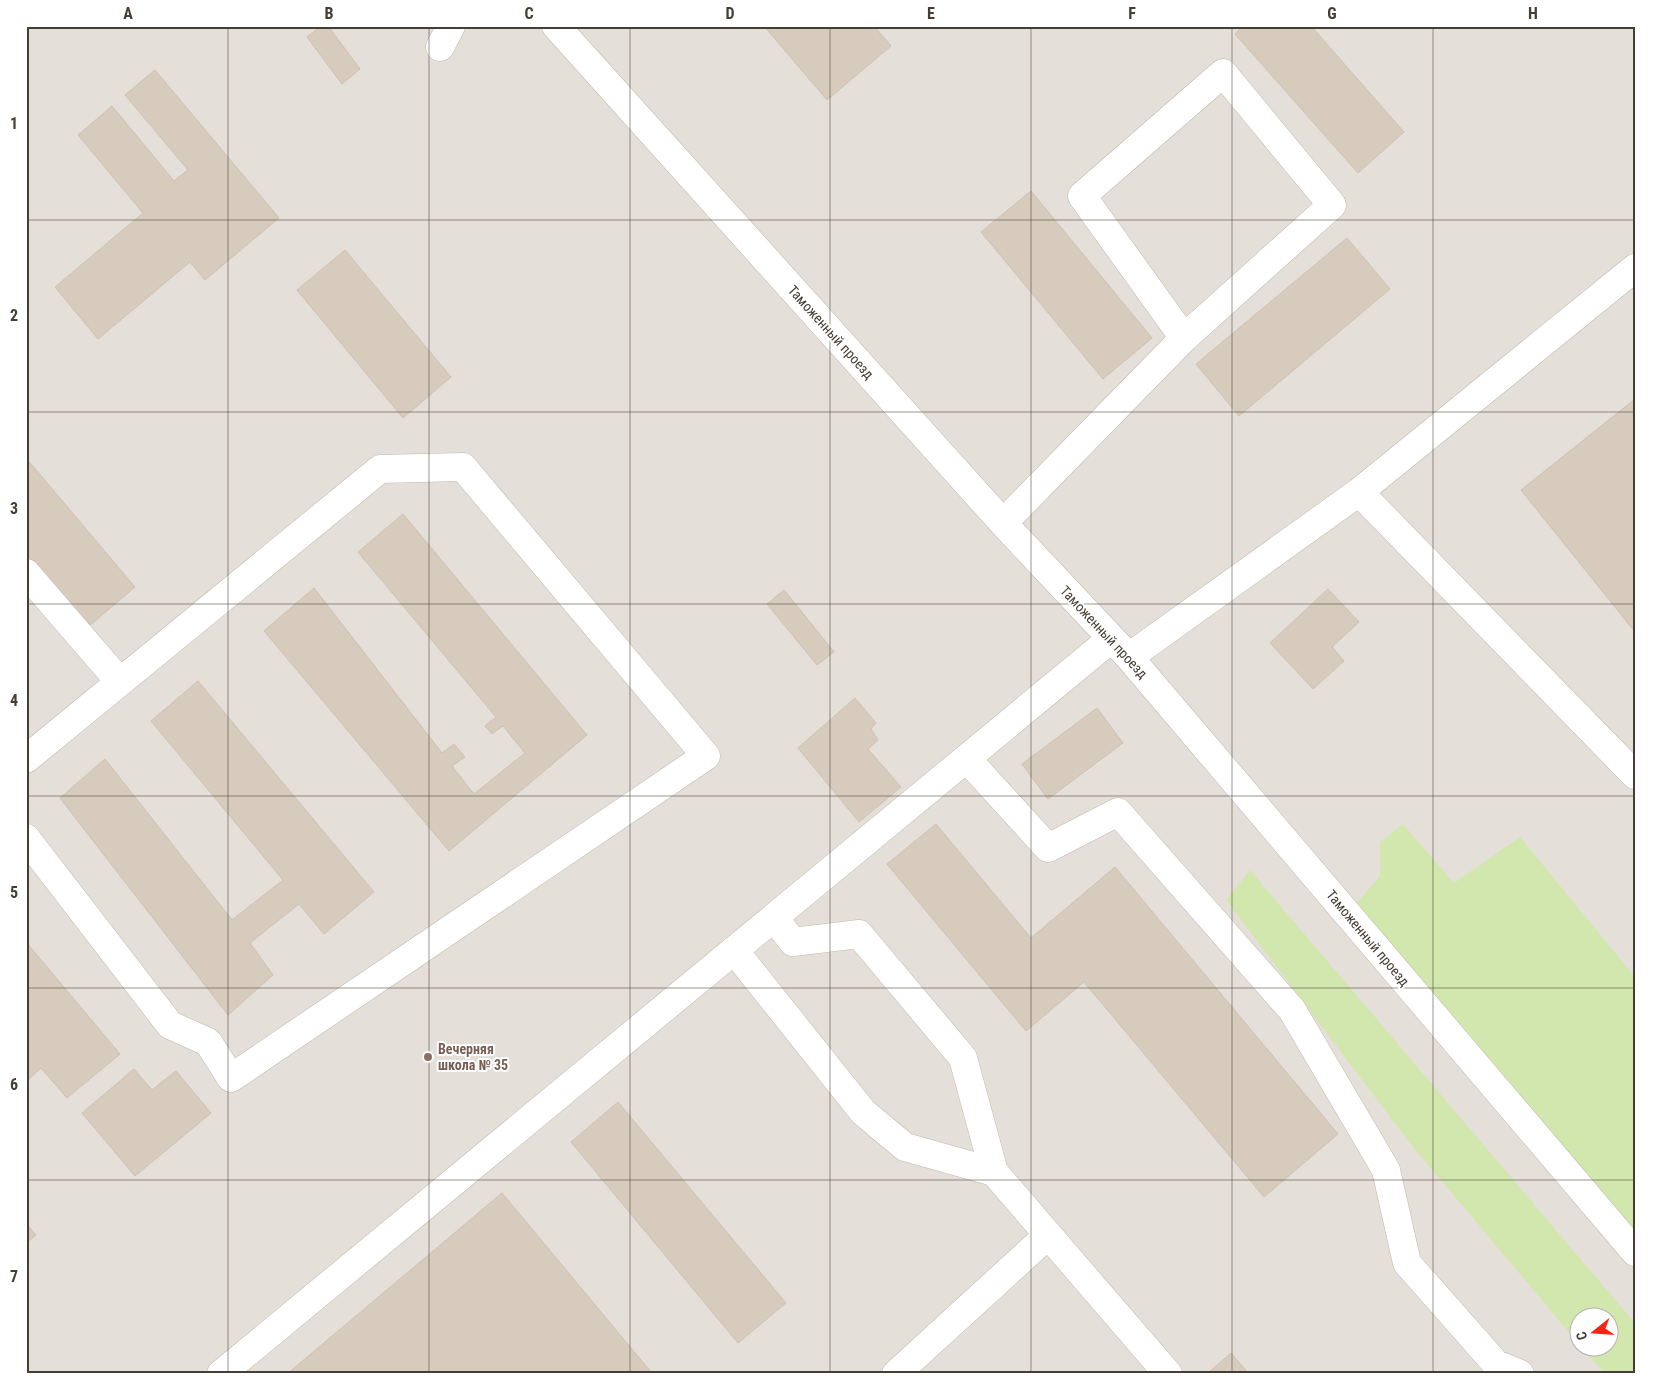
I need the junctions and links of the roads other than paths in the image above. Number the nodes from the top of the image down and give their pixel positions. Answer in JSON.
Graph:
{"nodes":[{"id":1,"x":556,"y":26,"type":"edge"},
{"id":2,"x":1635,"y":268,"type":"edge"},
{"id":3,"x":1184,"y":338,"type":"junction"},
{"id":4,"x":1360,"y":492,"type":"junction"},
{"id":5,"x":1002,"y":523,"type":"junction"},
{"id":6,"x":26,"y":573,"type":"edge"},
{"id":7,"x":1120,"y":648,"type":"junction"},
{"id":8,"x":120,"y":682,"type":"junction"},
{"id":9,"x":26,"y":759,"type":"edge"},
{"id":10,"x":966,"y":759,"type":"junction"},
{"id":11,"x":1635,"y":775,"type":"edge"},
{"id":12,"x":26,"y":838,"type":"edge"},
{"id":13,"x":774,"y":918,"type":"junction"},
{"id":14,"x":734,"y":950,"type":"junction"},
{"id":15,"x":994,"y":1172,"type":"junction"},
{"id":16,"x":1048,"y":1235,"type":"junction"},
{"id":17,"x":1635,"y":1252,"type":"edge"},
{"id":18,"x":1158,"y":1371,"type":"edge"},
{"id":19,"x":221,"y":1374,"type":"edge"},
{"id":20,"x":896,"y":1374,"type":"edge"},
{"id":21,"x":1520,"y":1374,"type":"edge"}],
"edges":[{"from":1,"to":5,"type":"street","name":"Таможенный проезд"},
{"from":2,"to":4,"type":"street"},
{"from":3,"to":3,"type":"street"},
{"from":3,"to":5,"type":"street"},
{"from":4,"to":7,"type":"street"},
{"from":4,"to":11,"type":"street"},
{"from":5,"to":7,"type":"street","name":"Таможенный проезд"},
{"from":6,"to":8,"type":"street"},
{"from":7,"to":10,"type":"street"},
{"from":7,"to":17,"type":"street","name":"Таможенный проезд"},
{"from":8,"to":9,"type":"street"},
{"from":8,"to":12,"type":"street"},
{"from":10,"to":13,"type":"street"},
{"from":10,"to":21,"type":"street"},
{"from":13,"to":14,"type":"street"},
{"from":13,"to":15,"type":"street"},
{"from":14,"to":15,"type":"street"},
{"from":14,"to":19,"type":"street"},
{"from":15,"to":16,"type":"street"},
{"from":16,"to":18,"type":"street"},
{"from":16,"to":20,"type":"street"}]}
